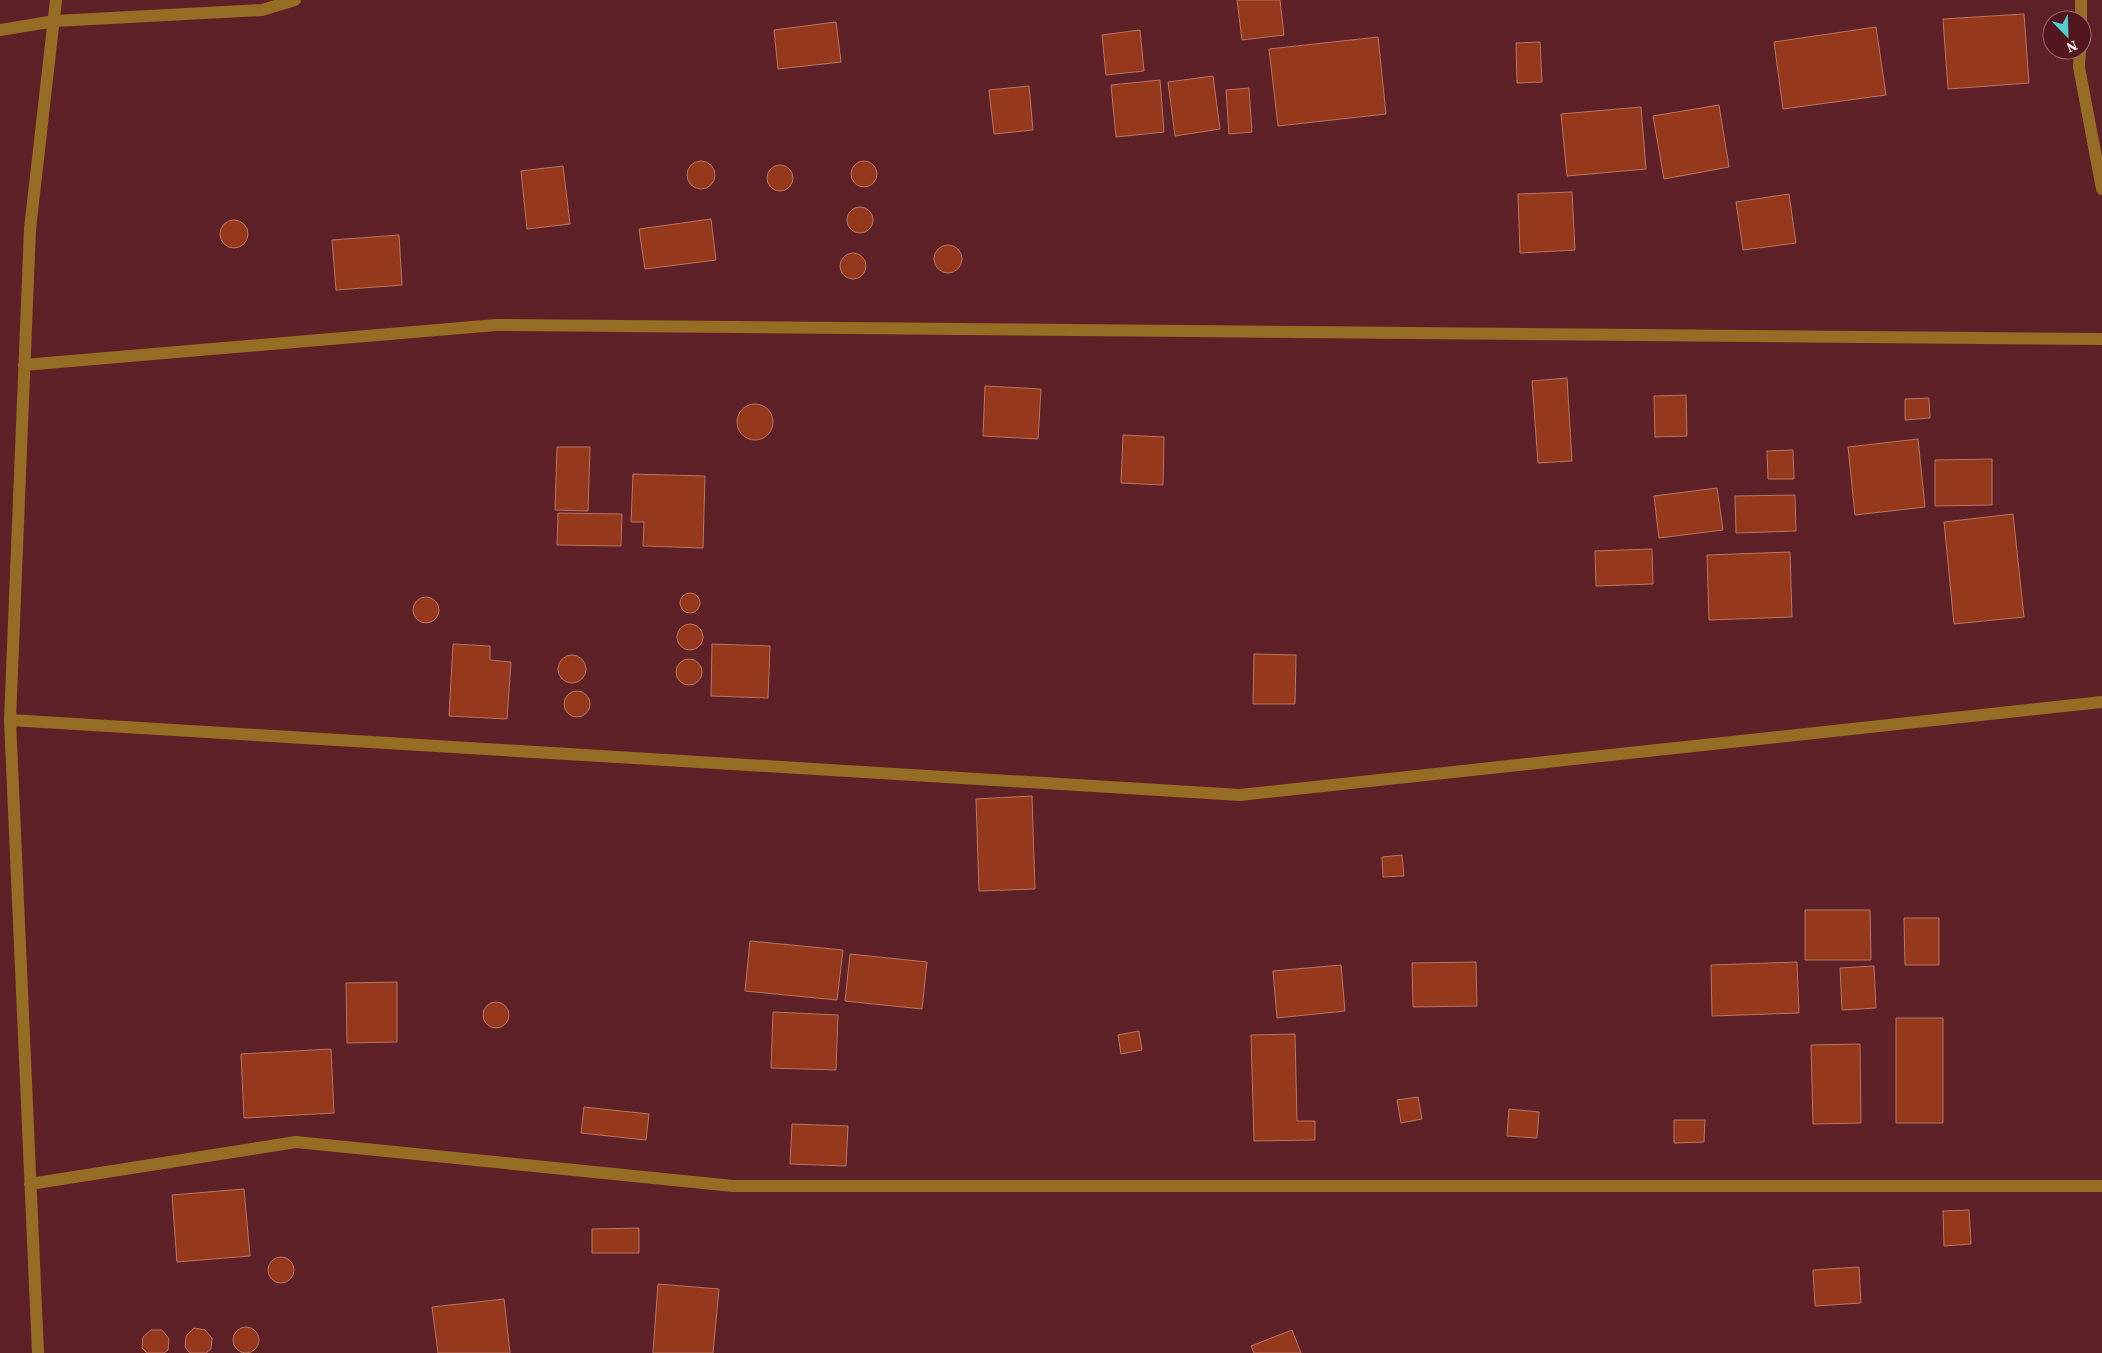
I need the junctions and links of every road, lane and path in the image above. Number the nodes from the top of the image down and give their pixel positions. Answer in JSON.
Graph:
{"nodes":[{"id":1,"x":56,"y":0,"type":"edge"},
{"id":2,"x":295,"y":0,"type":"edge"},
{"id":3,"x":54,"y":21,"type":"junction"},
{"id":4,"x":0,"y":30,"type":"edge"},
{"id":5,"x":2079,"y":60,"type":"edge"},
{"id":6,"x":2102,"y":189,"type":"edge"},
{"id":7,"x":2102,"y":339,"type":"edge"},
{"id":8,"x":24,"y":365,"type":"junction"},
{"id":9,"x":2102,"y":702,"type":"edge"},
{"id":10,"x":10,"y":720,"type":"junction"},
{"id":11,"x":30,"y":1184,"type":"junction"},
{"id":12,"x":2102,"y":1186,"type":"edge"},
{"id":13,"x":38,"y":1353,"type":"edge"}],
"edges":[{"from":1,"to":3,"type":"street"},
{"from":2,"to":3,"type":"street"},
{"from":3,"to":4,"type":"street"},
{"from":3,"to":8,"type":"street"},
{"from":5,"to":6,"type":"street"},
{"from":7,"to":8,"type":"street"},
{"from":8,"to":10,"type":"street"},
{"from":9,"to":10,"type":"street"},
{"from":10,"to":11,"type":"street"},
{"from":11,"to":12,"type":"street"},
{"from":11,"to":13,"type":"street"}]}
